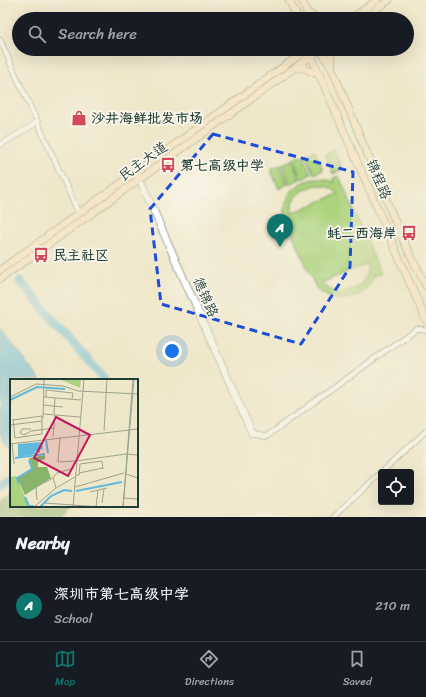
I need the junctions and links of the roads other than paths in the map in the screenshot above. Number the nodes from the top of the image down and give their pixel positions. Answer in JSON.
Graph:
{"nodes":[{"id":1,"x":289,"y":0,"type":"edge"},
{"id":2,"x":302,"y":0,"type":"edge"},
{"id":3,"x":378,"y":0,"type":"edge"},
{"id":4,"x":389,"y":0,"type":"edge"},
{"id":5,"x":295,"y":12,"type":"edge"},
{"id":6,"x":307,"y":12,"type":"edge"},
{"id":7,"x":361,"y":12,"type":"edge"},
{"id":8,"x":373,"y":12,"type":"edge"},
{"id":9,"x":0,"y":40,"type":"edge"},
{"id":10,"x":296,"y":56,"type":"edge"},
{"id":11,"x":300,"y":56,"type":"edge"},
{"id":12,"x":305,"y":56,"type":"edge"},
{"id":13,"x":311,"y":56,"type":"edge"},
{"id":14,"x":324,"y":56,"type":"edge"},
{"id":15,"x":330,"y":56,"type":"edge"},
{"id":16,"x":294,"y":59,"type":"junction"},
{"id":17,"x":294,"y":68,"type":"junction"},
{"id":18,"x":333,"y":71,"type":"junction"},
{"id":19,"x":320,"y":75,"type":"junction"},
{"id":20,"x":38,"y":122,"type":"junction"},
{"id":21,"x":0,"y":145,"type":"edge"},
{"id":22,"x":138,"y":175,"type":"junction"},
{"id":23,"x":79,"y":214,"type":"junction"},
{"id":24,"x":0,"y":270,"type":"edge"},
{"id":25,"x":0,"y":279,"type":"edge"},
{"id":26,"x":426,"y":286,"type":"edge"},
{"id":27,"x":426,"y":320,"type":"edge"},
{"id":28,"x":426,"y":330,"type":"edge"},
{"id":29,"x":426,"y":431,"type":"edge"},
{"id":30,"x":252,"y":433,"type":"joint"},
{"id":31,"x":384,"y":469,"type":"edge"},
{"id":32,"x":378,"y":475,"type":"edge"},
{"id":33,"x":333,"y":517,"type":"edge"}],
"edges":[{"from":1,"to":5,"type":"main road"},
{"from":2,"to":6,"type":"main road"},
{"from":3,"to":7,"type":"main road"},
{"from":4,"to":8,"type":"main road"},
{"from":9,"to":20,"type":"street"},
{"from":10,"to":16,"type":"main road"},
{"from":11,"to":16,"type":"main road","name":"民主大道"},
{"from":12,"to":17,"type":"main road","name":"民主大道"},
{"from":13,"to":19,"type":"main road","name":"锦程路"},
{"from":14,"to":18,"type":"main road","name":"锦程路"},
{"from":15,"to":18,"type":"main road"},
{"from":16,"to":22,"type":"main road","name":"民主大道"},
{"from":17,"to":19,"type":"main road"},
{"from":17,"to":22,"type":"main road","name":"民主大道"},
{"from":18,"to":26,"type":"main road","name":"锦程路"},
{"from":19,"to":27,"type":"main road","name":"锦程路"},
{"from":20,"to":21,"type":"street"},
{"from":20,"to":23,"type":"street"},
{"from":22,"to":23,"type":"main road","name":"民主大道"},
{"from":22,"to":25,"type":"main road","name":"民主大道"},
{"from":22,"to":30,"type":"street","name":"德锦路"},
{"from":23,"to":24,"type":"main road","name":"民主大道"},
{"from":28,"to":30,"type":"street"},
{"from":29,"to":31,"type":"street"},
{"from":32,"to":33,"type":"street"}]}
